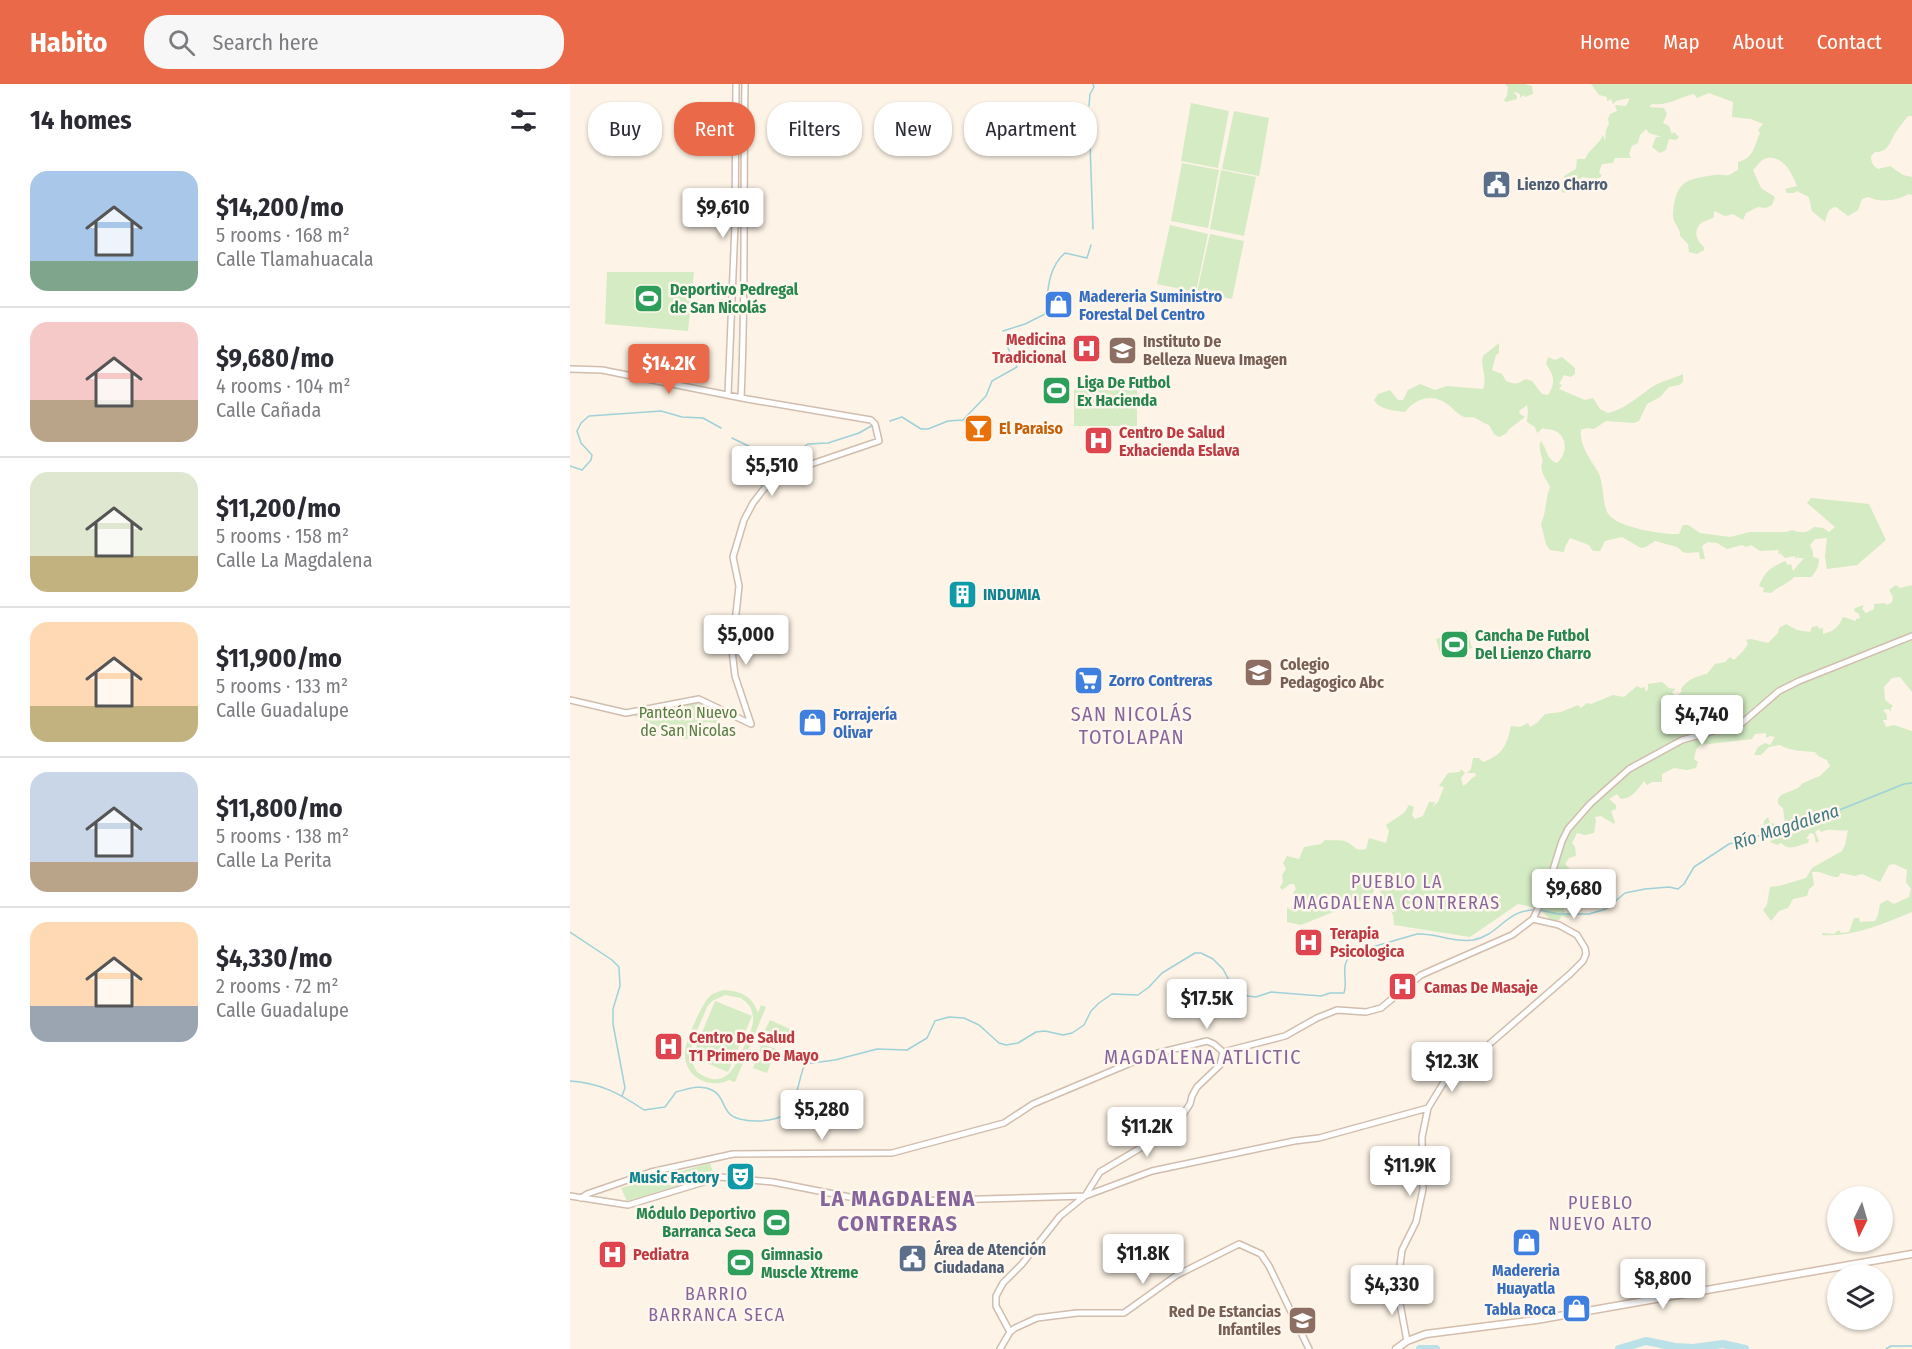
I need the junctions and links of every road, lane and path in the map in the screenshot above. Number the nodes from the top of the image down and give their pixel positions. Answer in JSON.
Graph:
{"nodes":[{"id":1,"x":736,"y":84,"type":"edge"},
{"id":2,"x":745,"y":84,"type":"edge"},
{"id":3,"x":570,"y":369,"type":"edge"},
{"id":4,"x":728,"y":395,"type":"junction"},
{"id":5,"x":741,"y":398,"type":"junction"},
{"id":6,"x":1912,"y":636,"type":"edge"},
{"id":7,"x":570,"y":700,"type":"edge"},
{"id":8,"x":1535,"y":914,"type":"junction"},
{"id":9,"x":1223,"y":1052,"type":"junction"},
{"id":10,"x":1428,"y":1108,"type":"junction"},
{"id":11,"x":612,"y":1185,"type":"junction"},
{"id":12,"x":570,"y":1196,"type":"edge"},
{"id":13,"x":1085,"y":1196,"type":"junction"},
{"id":14,"x":581,"y":1198,"type":"junction"},
{"id":15,"x":615,"y":1202,"type":"junction"},
{"id":16,"x":1912,"y":1254,"type":"edge"},
{"id":17,"x":1010,"y":1332,"type":"junction"},
{"id":18,"x":1407,"y":1341,"type":"junction"},
{"id":19,"x":1000,"y":1349,"type":"edge"},
{"id":20,"x":1309,"y":1349,"type":"edge"},
{"id":21,"x":1396,"y":1349,"type":"edge"}],
"edges":[{"from":1,"to":4,"type":"street"},
{"from":2,"to":5,"type":"street"},
{"from":3,"to":4,"type":"street"},
{"from":4,"to":5,"type":"street"},
{"from":5,"to":7,"type":"street"},
{"from":6,"to":8,"type":"street"},
{"from":8,"to":9,"type":"street"},
{"from":8,"to":10,"type":"street"},
{"from":9,"to":11,"type":"street"},
{"from":9,"to":13,"type":"street"},
{"from":10,"to":13,"type":"street"},
{"from":10,"to":18,"type":"street"},
{"from":11,"to":14,"type":"street"},
{"from":11,"to":15,"type":"street"},
{"from":12,"to":14,"type":"street"},
{"from":13,"to":15,"type":"street"},
{"from":13,"to":17,"type":"street"},
{"from":14,"to":15,"type":"street"},
{"from":16,"to":18,"type":"main road"},
{"from":17,"to":19,"type":"street"},
{"from":17,"to":20,"type":"street"},
{"from":18,"to":21,"type":"main road"}]}
